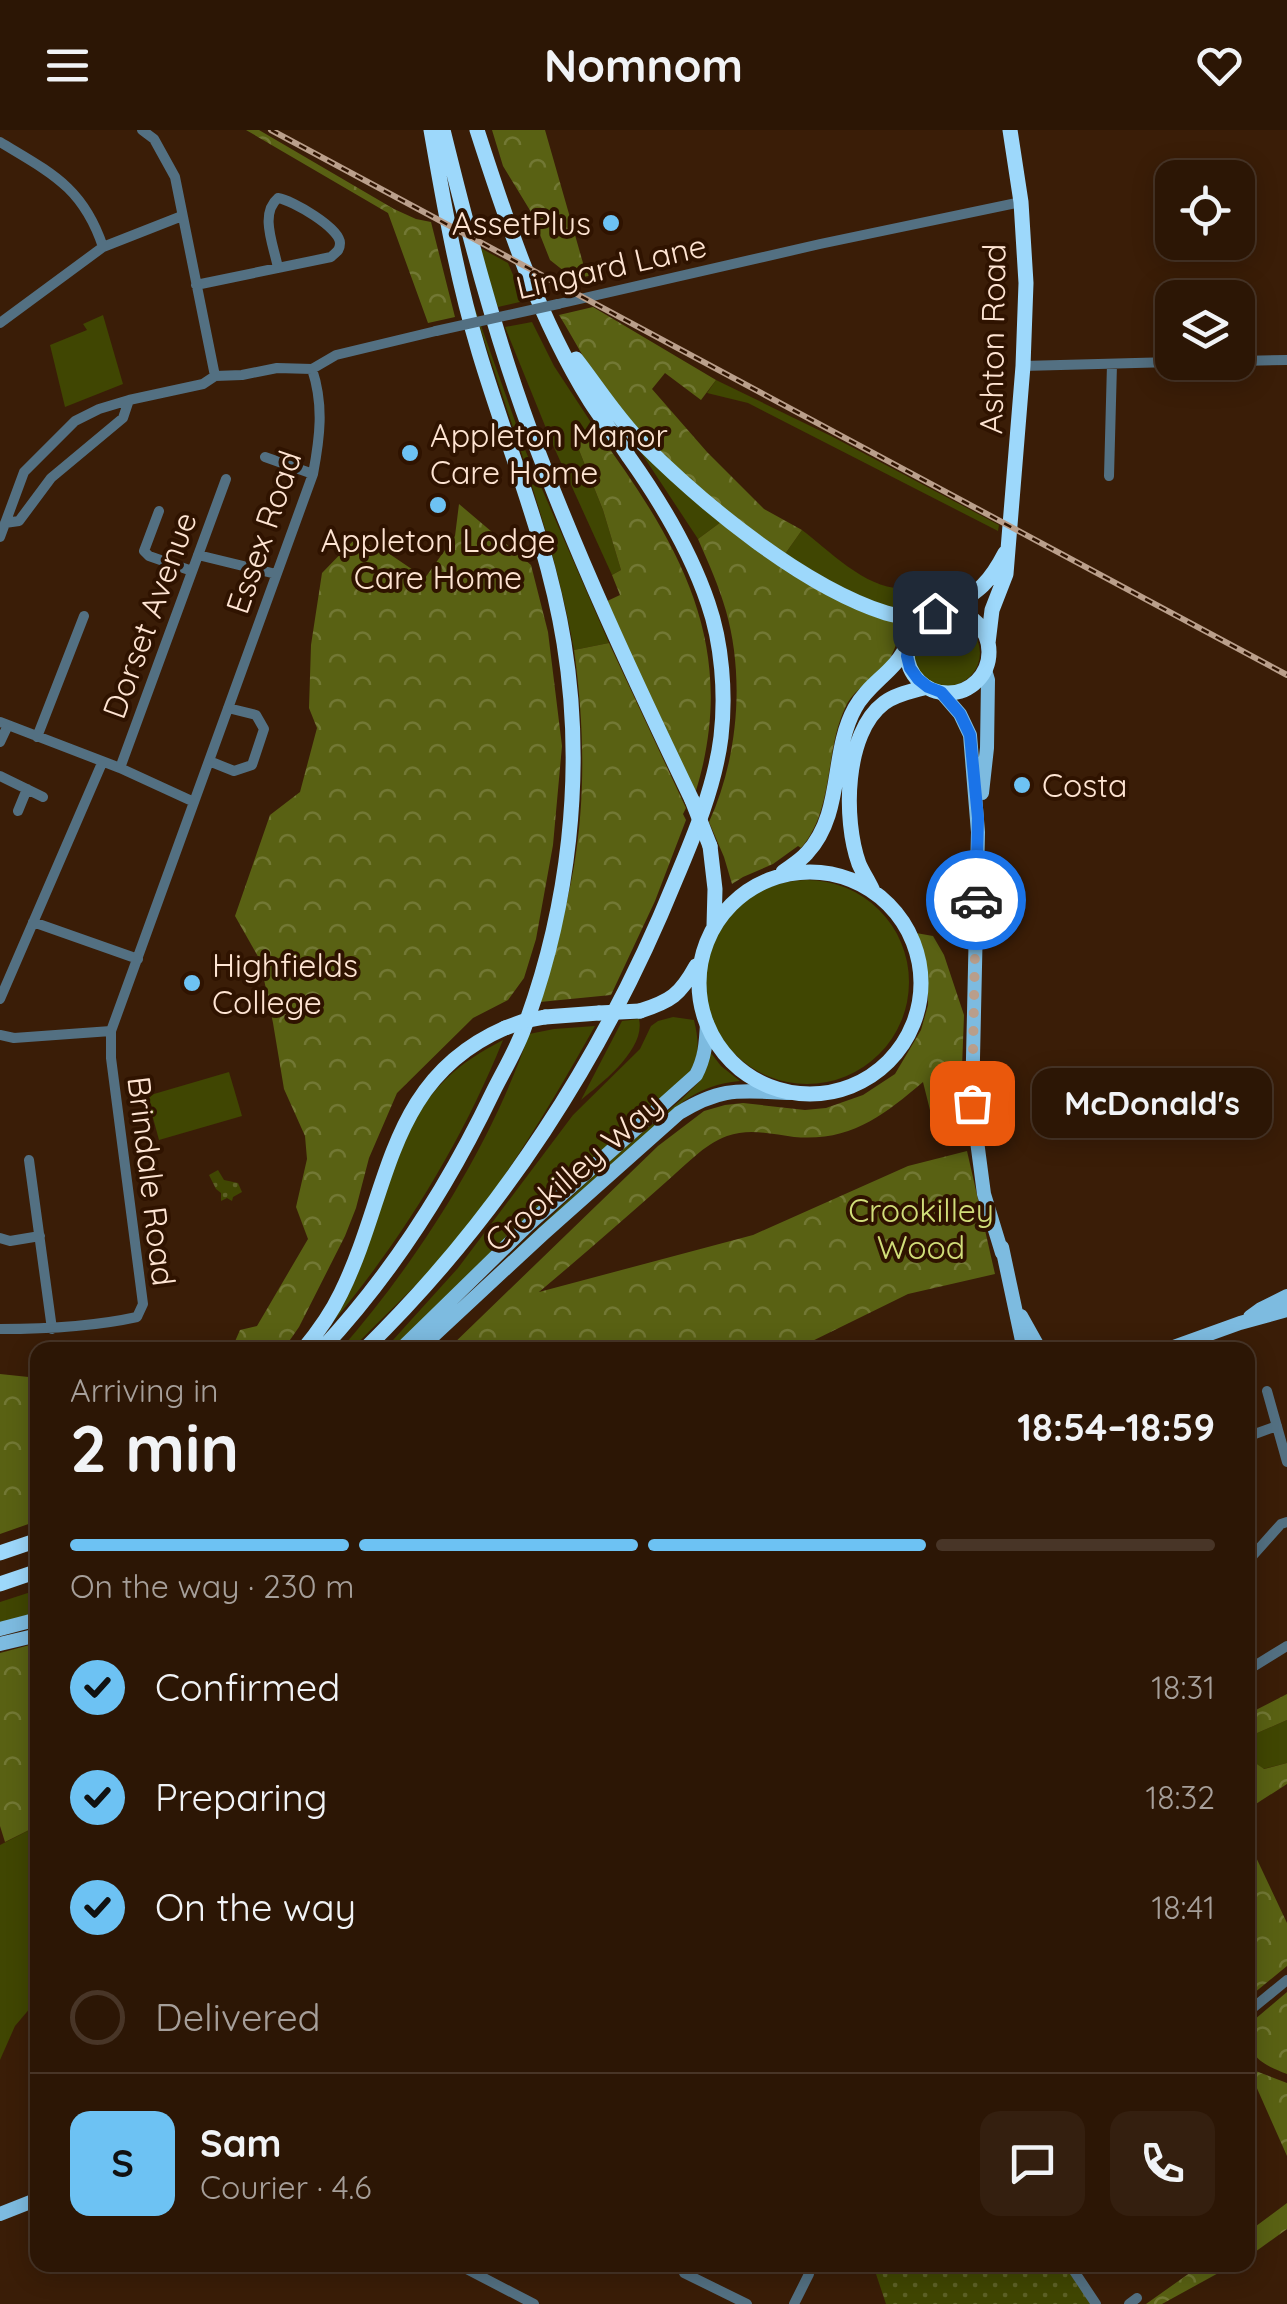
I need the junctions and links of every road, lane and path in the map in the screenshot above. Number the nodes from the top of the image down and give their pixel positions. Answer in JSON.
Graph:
{"nodes":[{"id":1,"x":142,"y":130,"type":"edge"},
{"id":2,"x":431,"y":130,"type":"edge"},
{"id":3,"x":443,"y":130,"type":"edge"},
{"id":4,"x":476,"y":130,"type":"edge"},
{"id":5,"x":1010,"y":130,"type":"edge"},
{"id":6,"x":0,"y":142,"type":"edge"},
{"id":7,"x":1020,"y":202,"type":"junction"},
{"id":8,"x":182,"y":216,"type":"junction"},
{"id":9,"x":103,"y":248,"type":"junction"},
{"id":10,"x":278,"y":268,"type":"junction"},
{"id":11,"x":196,"y":285,"type":"junction"},
{"id":12,"x":546,"y":320,"type":"junction"},
{"id":13,"x":0,"y":322,"type":"edge"},
{"id":14,"x":1287,"y":360,"type":"edge"},
{"id":15,"x":1255,"y":361,"type":"edge"},
{"id":16,"x":1155,"y":363,"type":"edge"},
{"id":17,"x":1112,"y":364,"type":"junction"},
{"id":18,"x":1023,"y":366,"type":"junction"},
{"id":19,"x":312,"y":370,"type":"junction"},
{"id":20,"x":215,"y":376,"type":"junction"},
{"id":21,"x":129,"y":400,"type":"junction"},
{"id":22,"x":265,"y":457,"type":"dead end"},
{"id":23,"x":312,"y":474,"type":"junction"},
{"id":24,"x":1109,"y":476,"type":"dead end"},
{"id":25,"x":226,"y":479,"type":"dead end"},
{"id":26,"x":159,"y":511,"type":"dead end"},
{"id":27,"x":4,"y":523,"type":"junction"},
{"id":28,"x":0,"y":538,"type":"edge"},
{"id":29,"x":1007,"y":549,"type":"junction"},
{"id":30,"x":198,"y":555,"type":"junction"},
{"id":31,"x":192,"y":571,"type":"junction"},
{"id":32,"x":276,"y":574,"type":"junction"},
{"id":33,"x":947,"y":611,"type":"junction"},
{"id":34,"x":84,"y":616,"type":"dead end"},
{"id":35,"x":924,"y":618,"type":"junction"},
{"id":36,"x":908,"y":643,"type":"junction"},
{"id":37,"x":988,"y":644,"type":"junction"},
{"id":38,"x":985,"y":670,"type":"junction"},
{"id":39,"x":934,"y":690,"type":"junction"},
{"id":40,"x":228,"y":708,"type":"junction"},
{"id":41,"x":4,"y":724,"type":"edge"},
{"id":42,"x":37,"y":737,"type":"junction"},
{"id":43,"x":0,"y":742,"type":"edge"},
{"id":44,"x":209,"y":760,"type":"junction"},
{"id":45,"x":102,"y":762,"type":"junction"},
{"id":46,"x":120,"y":768,"type":"junction"},
{"id":47,"x":0,"y":776,"type":"edge"},
{"id":48,"x":26,"y":789,"type":"junction"},
{"id":49,"x":43,"y":797,"type":"dead end"},
{"id":50,"x":194,"y":802,"type":"junction"},
{"id":51,"x":18,"y":811,"type":"dead end"},
{"id":52,"x":978,"y":818,"type":"junction"},
{"id":53,"x":780,"y":874,"type":"junction"},
{"id":54,"x":873,"y":892,"type":"junction"},
{"id":55,"x":33,"y":922,"type":"junction"},
{"id":56,"x":714,"y":926,"type":"junction"},
{"id":57,"x":702,"y":956,"type":"junction"},
{"id":58,"x":138,"y":959,"type":"junction"},
{"id":59,"x":1,"y":992,"type":"edge"},
{"id":60,"x":706,"y":1023,"type":"junction"},
{"id":61,"x":111,"y":1031,"type":"junction"},
{"id":62,"x":0,"y":1034,"type":"edge"},
{"id":63,"x":790,"y":1093,"type":"junction"},
{"id":64,"x":28,"y":1160,"type":"dead end"},
{"id":65,"x":40,"y":1236,"type":"junction"},
{"id":66,"x":0,"y":1238,"type":"edge"},
{"id":67,"x":1287,"y":1296,"type":"edge"},
{"id":68,"x":1011,"y":1298,"type":"junction"},
{"id":69,"x":1287,"y":1310,"type":"edge"},
{"id":70,"x":1245,"y":1321,"type":"junction"},
{"id":71,"x":52,"y":1328,"type":"junction"},
{"id":72,"x":0,"y":1329,"type":"edge"},
{"id":73,"x":310,"y":1342,"type":"edge"},
{"id":74,"x":327,"y":1342,"type":"edge"},
{"id":75,"x":372,"y":1342,"type":"edge"},
{"id":76,"x":408,"y":1342,"type":"edge"},
{"id":77,"x":427,"y":1342,"type":"edge"},
{"id":78,"x":1022,"y":1342,"type":"edge"},
{"id":79,"x":1034,"y":1342,"type":"edge"},
{"id":80,"x":1187,"y":1342,"type":"edge"},
{"id":81,"x":1267,"y":1391,"type":"dead end"},
{"id":82,"x":1277,"y":1426,"type":"junction"},
{"id":83,"x":1255,"y":1437,"type":"edge"},
{"id":84,"x":1287,"y":1462,"type":"edge"},
{"id":85,"x":1287,"y":1522,"type":"edge"},
{"id":86,"x":30,"y":1543,"type":"edge"},
{"id":87,"x":1255,"y":1553,"type":"edge"},
{"id":88,"x":0,"y":1554,"type":"edge"},
{"id":89,"x":30,"y":1574,"type":"edge"},
{"id":90,"x":0,"y":1584,"type":"edge"},
{"id":91,"x":30,"y":1621,"type":"edge"},
{"id":92,"x":0,"y":1629,"type":"edge"},
{"id":93,"x":30,"y":1637,"type":"edge"},
{"id":94,"x":0,"y":1644,"type":"edge"},
{"id":95,"x":1287,"y":1646,"type":"edge"},
{"id":96,"x":1255,"y":1666,"type":"edge"},
{"id":97,"x":1287,"y":1980,"type":"edge"},
{"id":98,"x":1255,"y":2006,"type":"edge"},
{"id":99,"x":30,"y":2203,"type":"edge"},
{"id":100,"x":0,"y":2214,"type":"edge"},
{"id":101,"x":472,"y":2272,"type":"edge"},
{"id":102,"x":684,"y":2272,"type":"dead end"},
{"id":103,"x":1075,"y":2272,"type":"edge"},
{"id":104,"x":809,"y":2274,"type":"dead end"},
{"id":105,"x":534,"y":2304,"type":"edge"},
{"id":106,"x":747,"y":2304,"type":"edge"},
{"id":107,"x":794,"y":2304,"type":"edge"},
{"id":108,"x":1096,"y":2304,"type":"edge"}],
"edges":[{"from":1,"to":8,"type":"street"},
{"from":2,"to":74,"type":"highway"},
{"from":3,"to":56,"type":"highway","bridge":true},
{"from":4,"to":12,"type":"highway"},
{"from":5,"to":7,"type":"highway","name":"Ashton Road"},
{"from":6,"to":9,"type":"street"},
{"from":7,"to":18,"type":"highway","name":"Ashton Road"},
{"from":7,"to":19,"type":"street","name":"Lingard Lane","bridge":true},
{"from":8,"to":9,"type":"street"},
{"from":8,"to":11,"type":"street"},
{"from":9,"to":13,"type":"street"},
{"from":10,"to":10,"type":"street"},
{"from":10,"to":11,"type":"street"},
{"from":11,"to":20,"type":"street"},
{"from":12,"to":35,"type":"highway"},
{"from":12,"to":75,"type":"highway"},
{"from":14,"to":15,"type":"street"},
{"from":16,"to":17,"type":"street"},
{"from":17,"to":18,"type":"street"},
{"from":17,"to":24,"type":"street"},
{"from":18,"to":29,"type":"highway","name":"Ashton Road"},
{"from":19,"to":20,"type":"street","name":"Lingard Lane"},
{"from":19,"to":23,"type":"street","name":"Essex Road"},
{"from":20,"to":21,"type":"street","name":"Lingard Lane"},
{"from":21,"to":27,"type":"street"},
{"from":21,"to":27,"type":"street","name":"Lingard Lane"},
{"from":22,"to":23,"type":"street"},
{"from":23,"to":32,"type":"street","name":"Essex Road"},
{"from":25,"to":30,"type":"street","name":"Dorset Avenue"},
{"from":26,"to":31,"type":"street"},
{"from":27,"to":28,"type":"street","name":"Lingard Lane"},
{"from":29,"to":33,"type":"highway","name":"Ashton Road"},
{"from":29,"to":37,"type":"highway","name":"Ashton Road"},
{"from":30,"to":31,"type":"street","name":"Dorset Avenue"},
{"from":30,"to":32,"type":"street"},
{"from":31,"to":46,"type":"street","name":"Dorset Avenue"},
{"from":32,"to":40,"type":"street","name":"Essex Road"},
{"from":33,"to":35,"type":"highway"},
{"from":33,"to":37,"type":"highway"},
{"from":34,"to":42,"type":"street"},
{"from":35,"to":36,"type":"highway"},
{"from":36,"to":39,"type":"highway"},
{"from":36,"to":53,"type":"highway"},
{"from":37,"to":38,"type":"highway"},
{"from":38,"to":39,"type":"highway"},
{"from":38,"to":52,"type":"main road"},
{"from":39,"to":52,"type":"main road"},
{"from":39,"to":54,"type":"highway"},
{"from":40,"to":44,"type":"street","name":"Essex Road"},
{"from":40,"to":44,"type":"street"},
{"from":41,"to":42,"type":"street"},
{"from":41,"to":43,"type":"street"},
{"from":42,"to":45,"type":"street"},
{"from":44,"to":50,"type":"street","name":"Essex Road"},
{"from":45,"to":46,"type":"street"},
{"from":45,"to":55,"type":"street"},
{"from":46,"to":50,"type":"street"},
{"from":47,"to":48,"type":"street"},
{"from":48,"to":49,"type":"street"},
{"from":48,"to":51,"type":"street"},
{"from":50,"to":58,"type":"street","name":"Essex Road"},
{"from":52,"to":68,"type":"main road"},
{"from":53,"to":54,"type":"highway"},
{"from":53,"to":56,"type":"highway"},
{"from":54,"to":63,"type":"highway"},
{"from":55,"to":58,"type":"street"},
{"from":55,"to":59,"type":"street"},
{"from":56,"to":57,"type":"highway"},
{"from":57,"to":60,"type":"highway"},
{"from":57,"to":73,"type":"highway","bridge":true},
{"from":58,"to":61,"type":"street","name":"Essex Road"},
{"from":60,"to":63,"type":"highway"},
{"from":60,"to":76,"type":"main road","name":"Crookilley Way"},
{"from":61,"to":62,"type":"street"},
{"from":61,"to":71,"type":"street","name":"Brindale Road"},
{"from":63,"to":77,"type":"main road","name":"Crookilley Way"},
{"from":64,"to":65,"type":"street"},
{"from":65,"to":66,"type":"street"},
{"from":65,"to":71,"type":"street"},
{"from":67,"to":70,"type":"main road"},
{"from":68,"to":78,"type":"main road"},
{"from":68,"to":79,"type":"main road"},
{"from":69,"to":70,"type":"main road"},
{"from":70,"to":80,"type":"main road"},
{"from":71,"to":72,"type":"street","name":"Brindale Road"},
{"from":81,"to":82,"type":"street"},
{"from":82,"to":83,"type":"street"},
{"from":82,"to":84,"type":"street"},
{"from":85,"to":87,"type":"street"},
{"from":86,"to":88,"type":"highway"},
{"from":89,"to":90,"type":"highway"},
{"from":91,"to":92,"type":"main road"},
{"from":93,"to":94,"type":"main road"},
{"from":95,"to":96,"type":"street"},
{"from":97,"to":98,"type":"street"},
{"from":99,"to":100,"type":"main road"},
{"from":101,"to":105,"type":"street"},
{"from":102,"to":106,"type":"street"},
{"from":103,"to":108,"type":"street"},
{"from":104,"to":107,"type":"street"}]}
